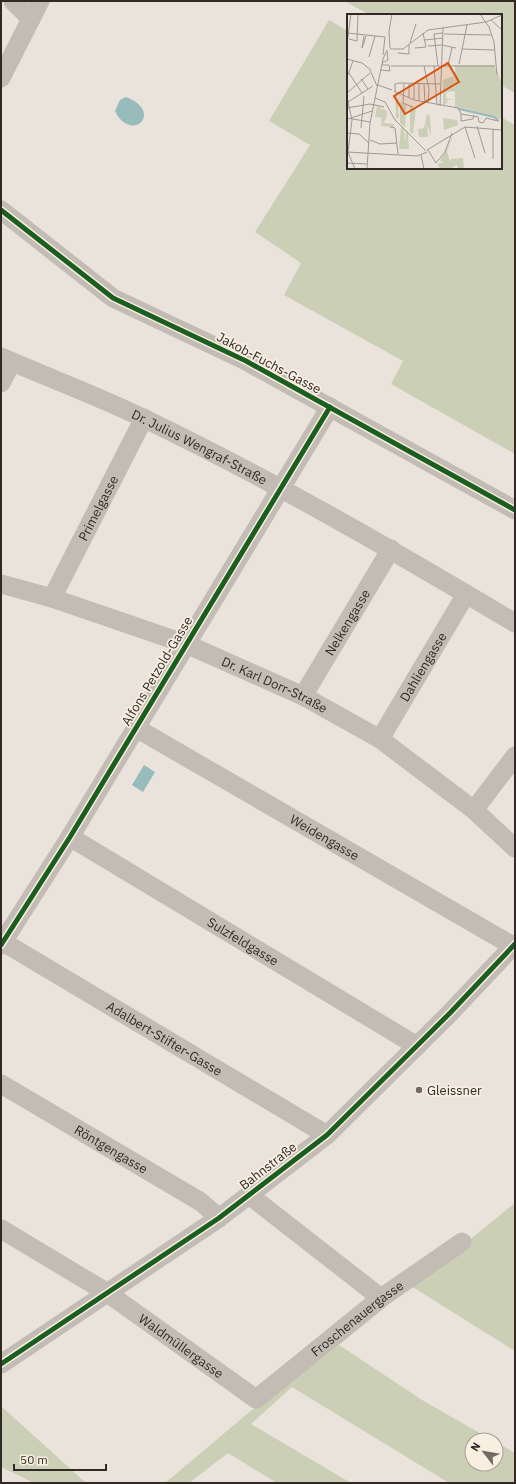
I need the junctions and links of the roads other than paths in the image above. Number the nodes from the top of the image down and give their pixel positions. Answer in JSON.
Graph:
{"nodes":[{"id":1,"x":12,"y":1,"type":"edge"},
{"id":2,"x":40,"y":1,"type":"edge"},
{"id":3,"x":31,"y":19,"type":"junction"},
{"id":4,"x":1,"y":78,"type":"edge"},
{"id":5,"x":1,"y":210,"type":"edge"},
{"id":6,"x":7,"y":359,"type":"edge"},
{"id":7,"x":1,"y":383,"type":"edge"},
{"id":8,"x":330,"y":407,"type":"junction"},
{"id":9,"x":144,"y":418,"type":"junction"},
{"id":10,"x":282,"y":488,"type":"junction"},
{"id":11,"x":515,"y":510,"type":"edge"},
{"id":12,"x":391,"y":549,"type":"junction"},
{"id":13,"x":1,"y":584,"type":"edge"},
{"id":14,"x":466,"y":594,"type":"junction"},
{"id":15,"x":52,"y":598,"type":"junction"},
{"id":16,"x":515,"y":623,"type":"edge"},
{"id":17,"x":186,"y":644,"type":"junction"},
{"id":18,"x":303,"y":696,"type":"junction"},
{"id":19,"x":136,"y":728,"type":"junction"},
{"id":20,"x":380,"y":739,"type":"junction"},
{"id":21,"x":515,"y":756,"type":"edge"},
{"id":22,"x":474,"y":810,"type":"junction"},
{"id":23,"x":70,"y":837,"type":"junction"},
{"id":24,"x":515,"y":848,"type":"edge"},
{"id":25,"x":2,"y":944,"type":"edge"},
{"id":26,"x":514,"y":945,"type":"edge"},
{"id":27,"x":417,"y":1046,"type":"junction"},
{"id":28,"x":1,"y":1084,"type":"edge"},
{"id":29,"x":327,"y":1135,"type":"junction"},
{"id":30,"x":249,"y":1195,"type":"junction"},
{"id":31,"x":219,"y":1218,"type":"junction"},
{"id":32,"x":1,"y":1229,"type":"edge"},
{"id":33,"x":462,"y":1242,"type":"dead end"},
{"id":34,"x":106,"y":1292,"type":"junction"},
{"id":35,"x":381,"y":1298,"type":"junction"},
{"id":36,"x":1,"y":1364,"type":"edge"},
{"id":37,"x":256,"y":1399,"type":"joint"}],
"edges":[{"from":1,"to":3,"type":"street"},
{"from":2,"to":3,"type":"street"},
{"from":3,"to":4,"type":"street"},
{"from":5,"to":8,"type":"street","name":"Jakob-Fuchs-Gasse"},
{"from":6,"to":7,"type":"street"},
{"from":6,"to":9,"type":"street","name":"Dr. Julius Wengraf-Straße"},
{"from":8,"to":10,"type":"street","name":"Alfons Petzold-Gasse"},
{"from":8,"to":11,"type":"street","name":"Jakob-Fuchs-Gasse"},
{"from":9,"to":10,"type":"street","name":"Dr. Julius Wengraf-Straße"},
{"from":9,"to":15,"type":"street","name":"Primelgasse"},
{"from":10,"to":12,"type":"street","name":"Dr. Julius Wengraf-Straße"},
{"from":10,"to":17,"type":"street","name":"Alfons Petzold-Gasse"},
{"from":12,"to":14,"type":"street","name":"Dr. Julius Wengraf-Straße"},
{"from":12,"to":18,"type":"street","name":"Nelkengasse"},
{"from":13,"to":15,"type":"street","name":"Dr. Karl Dorr-Straße"},
{"from":14,"to":16,"type":"street","name":"Dr. Julius Wengraf-Straße"},
{"from":14,"to":20,"type":"street","name":"Dahliengasse"},
{"from":15,"to":17,"type":"street","name":"Dr. Karl Dorr-Straße"},
{"from":17,"to":18,"type":"street","name":"Dr. Karl Dorr-Straße"},
{"from":17,"to":19,"type":"street","name":"Alfons Petzold-Gasse"},
{"from":18,"to":20,"type":"street","name":"Dr. Karl Dorr-Straße"},
{"from":19,"to":23,"type":"street","name":"Alfons Petzold-Gasse"},
{"from":19,"to":26,"type":"street","name":"Weidengasse"},
{"from":20,"to":22,"type":"street","name":"Dr. Karl Dorr-Straße"},
{"from":21,"to":22,"type":"street"},
{"from":22,"to":24,"type":"street","name":"Dr. Karl Dorr-Straße"},
{"from":23,"to":25,"type":"street","name":"Alfons Petzold-Gasse"},
{"from":23,"to":27,"type":"street","name":"Sulzfeldgasse"},
{"from":25,"to":29,"type":"street","name":"Adalbert-Stifter-Gasse"},
{"from":26,"to":27,"type":"street","name":"Bahnstraße"},
{"from":27,"to":29,"type":"street","name":"Bahnstraße"},
{"from":28,"to":31,"type":"street","name":"Röntgengasse"},
{"from":29,"to":30,"type":"street","name":"Bahnstraße"},
{"from":30,"to":31,"type":"street","name":"Bahnstraße"},
{"from":30,"to":35,"type":"street"},
{"from":31,"to":34,"type":"street","name":"Bahnstraße"},
{"from":32,"to":34,"type":"street","name":"Waldmüllergasse"},
{"from":33,"to":35,"type":"street","name":"Froschenauergasse"},
{"from":34,"to":36,"type":"street","name":"Bahnstraße"},
{"from":34,"to":37,"type":"street","name":"Waldmüllergasse"},
{"from":35,"to":37,"type":"street","name":"Froschenauergasse"}]}
